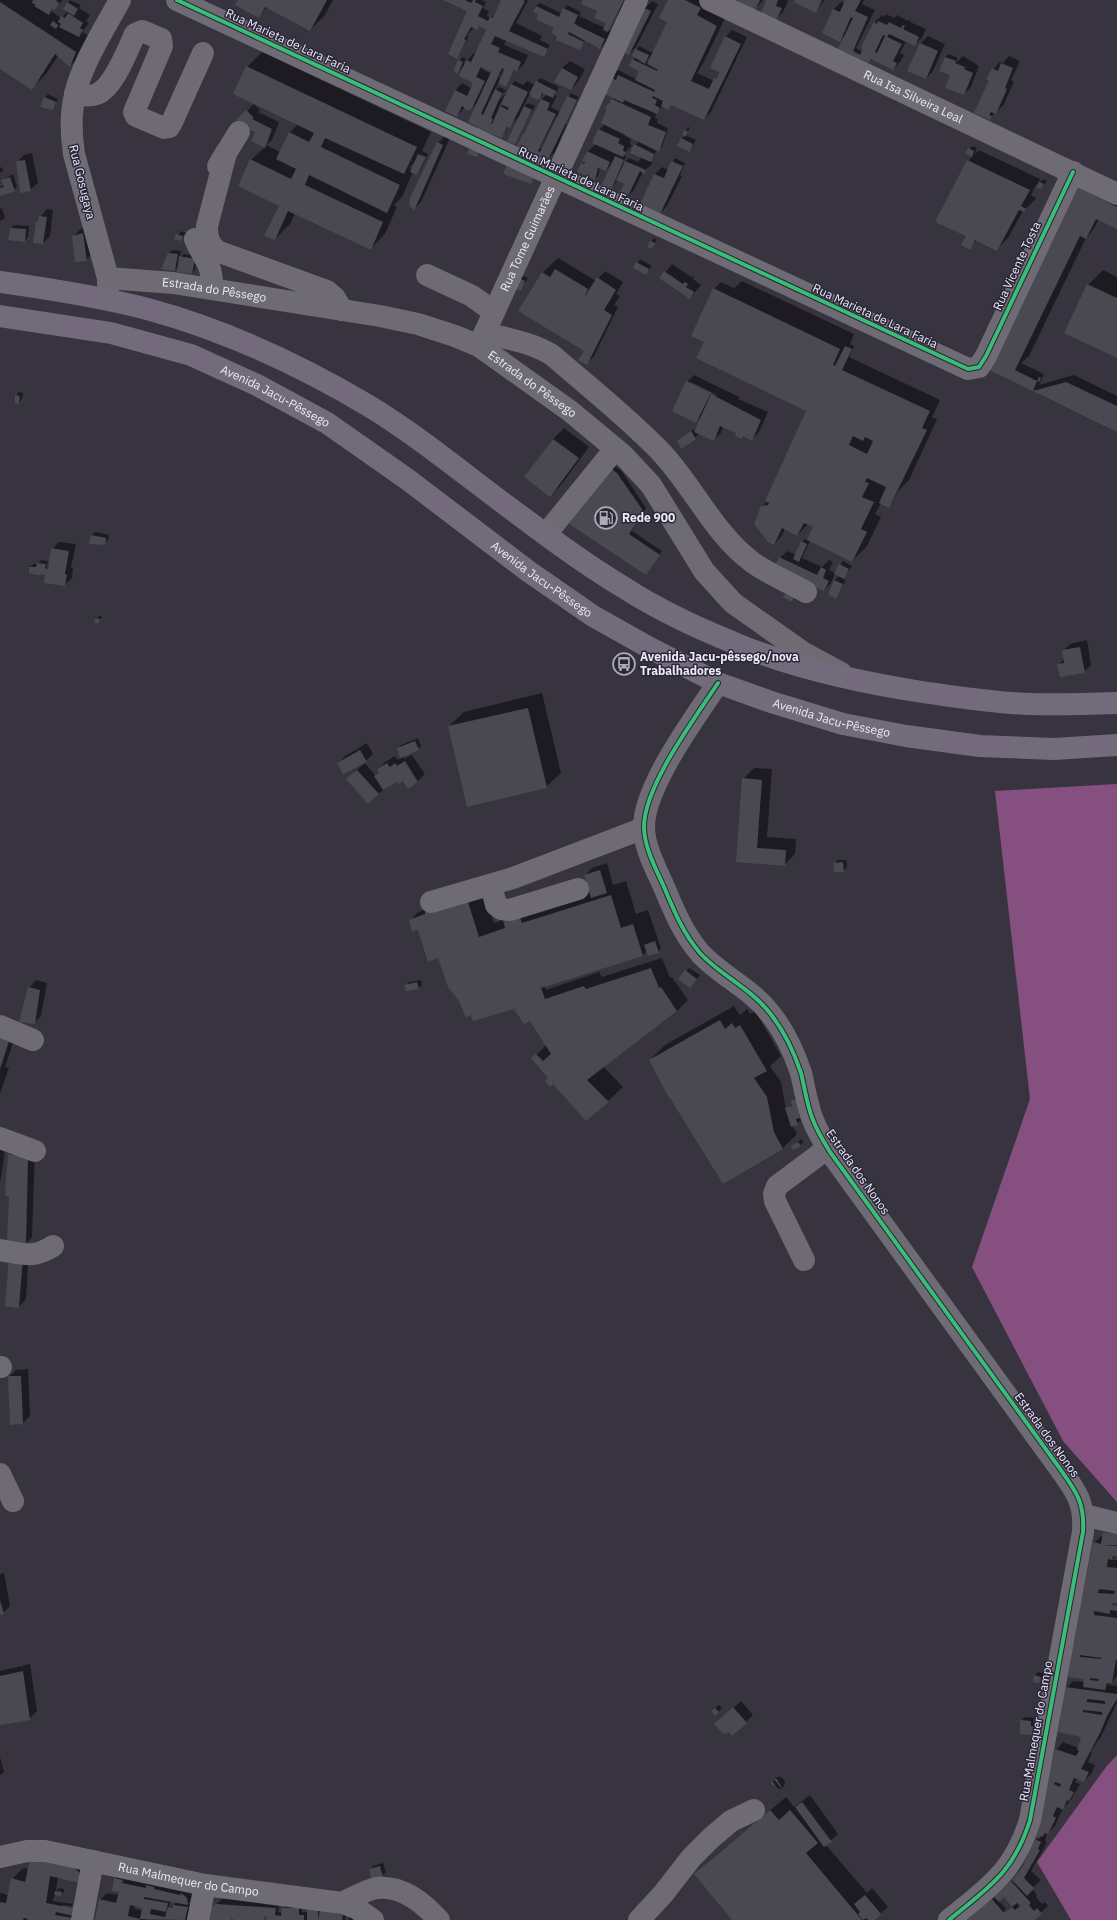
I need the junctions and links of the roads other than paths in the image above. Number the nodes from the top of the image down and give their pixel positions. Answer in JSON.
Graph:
{"nodes":[{"id":1,"x":120,"y":0,"type":"edge"},
{"id":2,"x":177,"y":0,"type":"edge"},
{"id":3,"x":637,"y":0,"type":"edge"},
{"id":4,"x":710,"y":0,"type":"edge"},
{"id":5,"x":203,"y":53,"type":"dead end"},
{"id":6,"x":75,"y":94,"type":"junction"},
{"id":7,"x":238,"y":132,"type":"dead end"},
{"id":8,"x":226,"y":153,"type":"junction"},
{"id":9,"x":1073,"y":172,"type":"junction"},
{"id":10,"x":555,"y":178,"type":"junction"},
{"id":11,"x":1117,"y":194,"type":"edge"},
{"id":12,"x":427,"y":275,"type":"dead end"},
{"id":13,"x":108,"y":278,"type":"junction"},
{"id":14,"x":0,"y":282,"type":"edge"},
{"id":15,"x":212,"y":289,"type":"junction"},
{"id":16,"x":108,"y":300,"type":"junction"},
{"id":17,"x":342,"y":310,"type":"junction"},
{"id":18,"x":494,"y":312,"type":"junction"},
{"id":19,"x":0,"y":316,"type":"edge"},
{"id":20,"x":482,"y":340,"type":"junction"},
{"id":21,"x":979,"y":367,"type":"joint"},
{"id":22,"x":615,"y":448,"type":"junction"},
{"id":23,"x":546,"y":534,"type":"junction"},
{"id":24,"x":806,"y":592,"type":"dead end"},
{"id":25,"x":853,"y":680,"type":"junction"},
{"id":26,"x":718,"y":683,"type":"junction"},
{"id":27,"x":1117,"y":703,"type":"edge"},
{"id":28,"x":1117,"y":746,"type":"edge"},
{"id":29,"x":644,"y":828,"type":"junction"},
{"id":30,"x":491,"y":885,"type":"junction"},
{"id":31,"x":578,"y":889,"type":"dead end"},
{"id":32,"x":431,"y":902,"type":"dead end"},
{"id":33,"x":0,"y":1026,"type":"edge"},
{"id":34,"x":33,"y":1040,"type":"dead end"},
{"id":35,"x":0,"y":1138,"type":"edge"},
{"id":36,"x":828,"y":1148,"type":"junction"},
{"id":37,"x":36,"y":1151,"type":"dead end"},
{"id":38,"x":53,"y":1246,"type":"dead end"},
{"id":39,"x":0,"y":1250,"type":"edge"},
{"id":40,"x":804,"y":1260,"type":"dead end"},
{"id":41,"x":0,"y":1474,"type":"edge"},
{"id":42,"x":13,"y":1502,"type":"dead end"},
{"id":43,"x":1084,"y":1515,"type":"junction"},
{"id":44,"x":1117,"y":1523,"type":"edge"},
{"id":45,"x":754,"y":1810,"type":"dead end"},
{"id":46,"x":0,"y":1857,"type":"edge"},
{"id":47,"x":93,"y":1862,"type":"junction"},
{"id":48,"x":205,"y":1885,"type":"junction"},
{"id":49,"x":342,"y":1903,"type":"junction"},
{"id":50,"x":82,"y":1920,"type":"edge"},
{"id":51,"x":198,"y":1920,"type":"edge"},
{"id":52,"x":373,"y":1920,"type":"edge"},
{"id":53,"x":439,"y":1920,"type":"edge"},
{"id":54,"x":639,"y":1920,"type":"edge"},
{"id":55,"x":949,"y":1920,"type":"edge"}],
"edges":[{"from":1,"to":6,"type":"street","name":"Rua Gosugaya"},
{"from":2,"to":10,"type":"street","name":"Rua Marieta de Lara Faria"},
{"from":3,"to":10,"type":"street","name":"Rua Tome Guimarães"},
{"from":4,"to":9,"type":"street","name":"Rua Isa Silveira Leal"},
{"from":5,"to":6,"type":"street"},
{"from":6,"to":13,"type":"street","name":"Rua Gosugaya"},
{"from":7,"to":8,"type":"street"},
{"from":8,"to":15,"type":"street"},
{"from":8,"to":17,"type":"street"},
{"from":9,"to":11,"type":"street","name":"Rua Isa Silveira Leal"},
{"from":9,"to":21,"type":"street","name":"Rua Vicente Tosta"},
{"from":10,"to":18,"type":"street","name":"Rua Tome Guimarães"},
{"from":10,"to":21,"type":"street","name":"Rua Marieta de Lara Faria"},
{"from":12,"to":18,"type":"street"},
{"from":13,"to":15,"type":"street","name":"Estrada do Pêssego"},
{"from":13,"to":16,"type":"street","name":"Rua Gosugaya"},
{"from":14,"to":16,"type":"highway"},
{"from":15,"to":17,"type":"street","name":"Estrada do Pêssego"},
{"from":16,"to":23,"type":"highway"},
{"from":17,"to":20,"type":"street","name":"Estrada do Pêssego"},
{"from":18,"to":20,"type":"street","name":"Rua Tome Guimarães"},
{"from":19,"to":26,"type":"highway","name":"Avenida Jacu-Pêssego"},
{"from":20,"to":22,"type":"street","name":"Estrada do Pêssego"},
{"from":20,"to":24,"type":"street"},
{"from":22,"to":23,"type":"street"},
{"from":22,"to":25,"type":"street","name":"Estrada do Pêssego"},
{"from":23,"to":25,"type":"highway"},
{"from":25,"to":27,"type":"highway"},
{"from":26,"to":28,"type":"highway","name":"Avenida Jacu-Pêssego"},
{"from":26,"to":29,"type":"street","name":"Estrada dos Nonos"},
{"from":29,"to":30,"type":"street"},
{"from":29,"to":36,"type":"street","name":"Estrada dos Nonos"},
{"from":30,"to":31,"type":"street"},
{"from":30,"to":32,"type":"street"},
{"from":33,"to":34,"type":"street"},
{"from":35,"to":37,"type":"street"},
{"from":36,"to":40,"type":"street"},
{"from":36,"to":43,"type":"street","name":"Estrada dos Nonos"},
{"from":38,"to":39,"type":"street"},
{"from":41,"to":42,"type":"street"},
{"from":43,"to":44,"type":"street"},
{"from":43,"to":55,"type":"street","name":"Rua Malmequer do Campo"},
{"from":45,"to":54,"type":"street"},
{"from":46,"to":47,"type":"street","name":"Rua Malmequer do Campo"},
{"from":47,"to":48,"type":"street","name":"Rua Malmequer do Campo"},
{"from":47,"to":50,"type":"street"},
{"from":48,"to":49,"type":"street","name":"Rua Malmequer do Campo"},
{"from":48,"to":51,"type":"street"},
{"from":49,"to":52,"type":"street","name":"Rua Malmequer do Campo"},
{"from":49,"to":53,"type":"street"}]}
